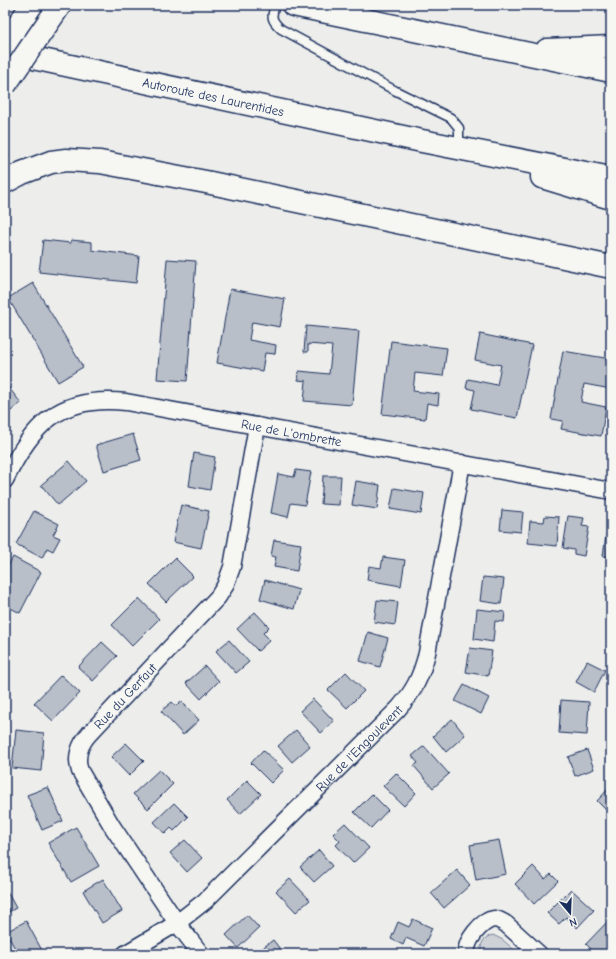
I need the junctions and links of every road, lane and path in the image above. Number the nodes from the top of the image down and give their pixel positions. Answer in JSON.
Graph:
{"nodes":[{"id":1,"x":32,"y":5,"type":"edge"},
{"id":2,"x":60,"y":5,"type":"edge"},
{"id":3,"x":275,"y":5,"type":"edge"},
{"id":4,"x":293,"y":5,"type":"edge"},
{"id":5,"x":5,"y":44,"type":"edge"},
{"id":6,"x":611,"y":47,"type":"edge"},
{"id":7,"x":516,"y":51,"type":"junction"},
{"id":8,"x":5,"y":52,"type":"edge"},
{"id":9,"x":611,"y":71,"type":"edge"},
{"id":10,"x":5,"y":85,"type":"edge"},
{"id":11,"x":458,"y":150,"type":"junction"},
{"id":12,"x":611,"y":178,"type":"edge"},
{"id":13,"x":5,"y":182,"type":"edge"},
{"id":14,"x":611,"y":198,"type":"edge"},
{"id":15,"x":611,"y":267,"type":"edge"},
{"id":16,"x":257,"y":426,"type":"junction"},
{"id":17,"x":462,"y":463,"type":"junction"},
{"id":18,"x":5,"y":480,"type":"edge"},
{"id":19,"x":611,"y":491,"type":"edge"},
{"id":20,"x":177,"y":923,"type":"junction"},
{"id":21,"x":125,"y":954,"type":"edge"},
{"id":22,"x":201,"y":954,"type":"edge"},
{"id":23,"x":466,"y":954,"type":"edge"},
{"id":24,"x":539,"y":954,"type":"edge"}],
"edges":[{"from":1,"to":5,"type":"main road"},
{"from":2,"to":10,"type":"main road","bridge":true},
{"from":3,"to":11,"type":"lane"},
{"from":4,"to":7,"type":"main road"},
{"from":6,"to":7,"type":"main road"},
{"from":7,"to":9,"type":"main road"},
{"from":8,"to":11,"type":"main road","name":"Autoroute des Laurentides"},
{"from":11,"to":12,"type":"main road"},
{"from":11,"to":14,"type":"main road"},
{"from":13,"to":15,"type":"main road"},
{"from":16,"to":17,"type":"street","name":"Rue de L'ombrette"},
{"from":16,"to":18,"type":"street","name":"Rue de L'ombrette"},
{"from":16,"to":20,"type":"street","name":"Rue du Gerfaut"},
{"from":17,"to":19,"type":"street","name":"Rue de L'ombrette"},
{"from":17,"to":20,"type":"street","name":"Rue de l'Engoulevent"},
{"from":20,"to":21,"type":"street","name":"Rue de l'Engoulevent"},
{"from":20,"to":22,"type":"street","name":"Rue du Gerfaut"},
{"from":23,"to":24,"type":"street"}]}
